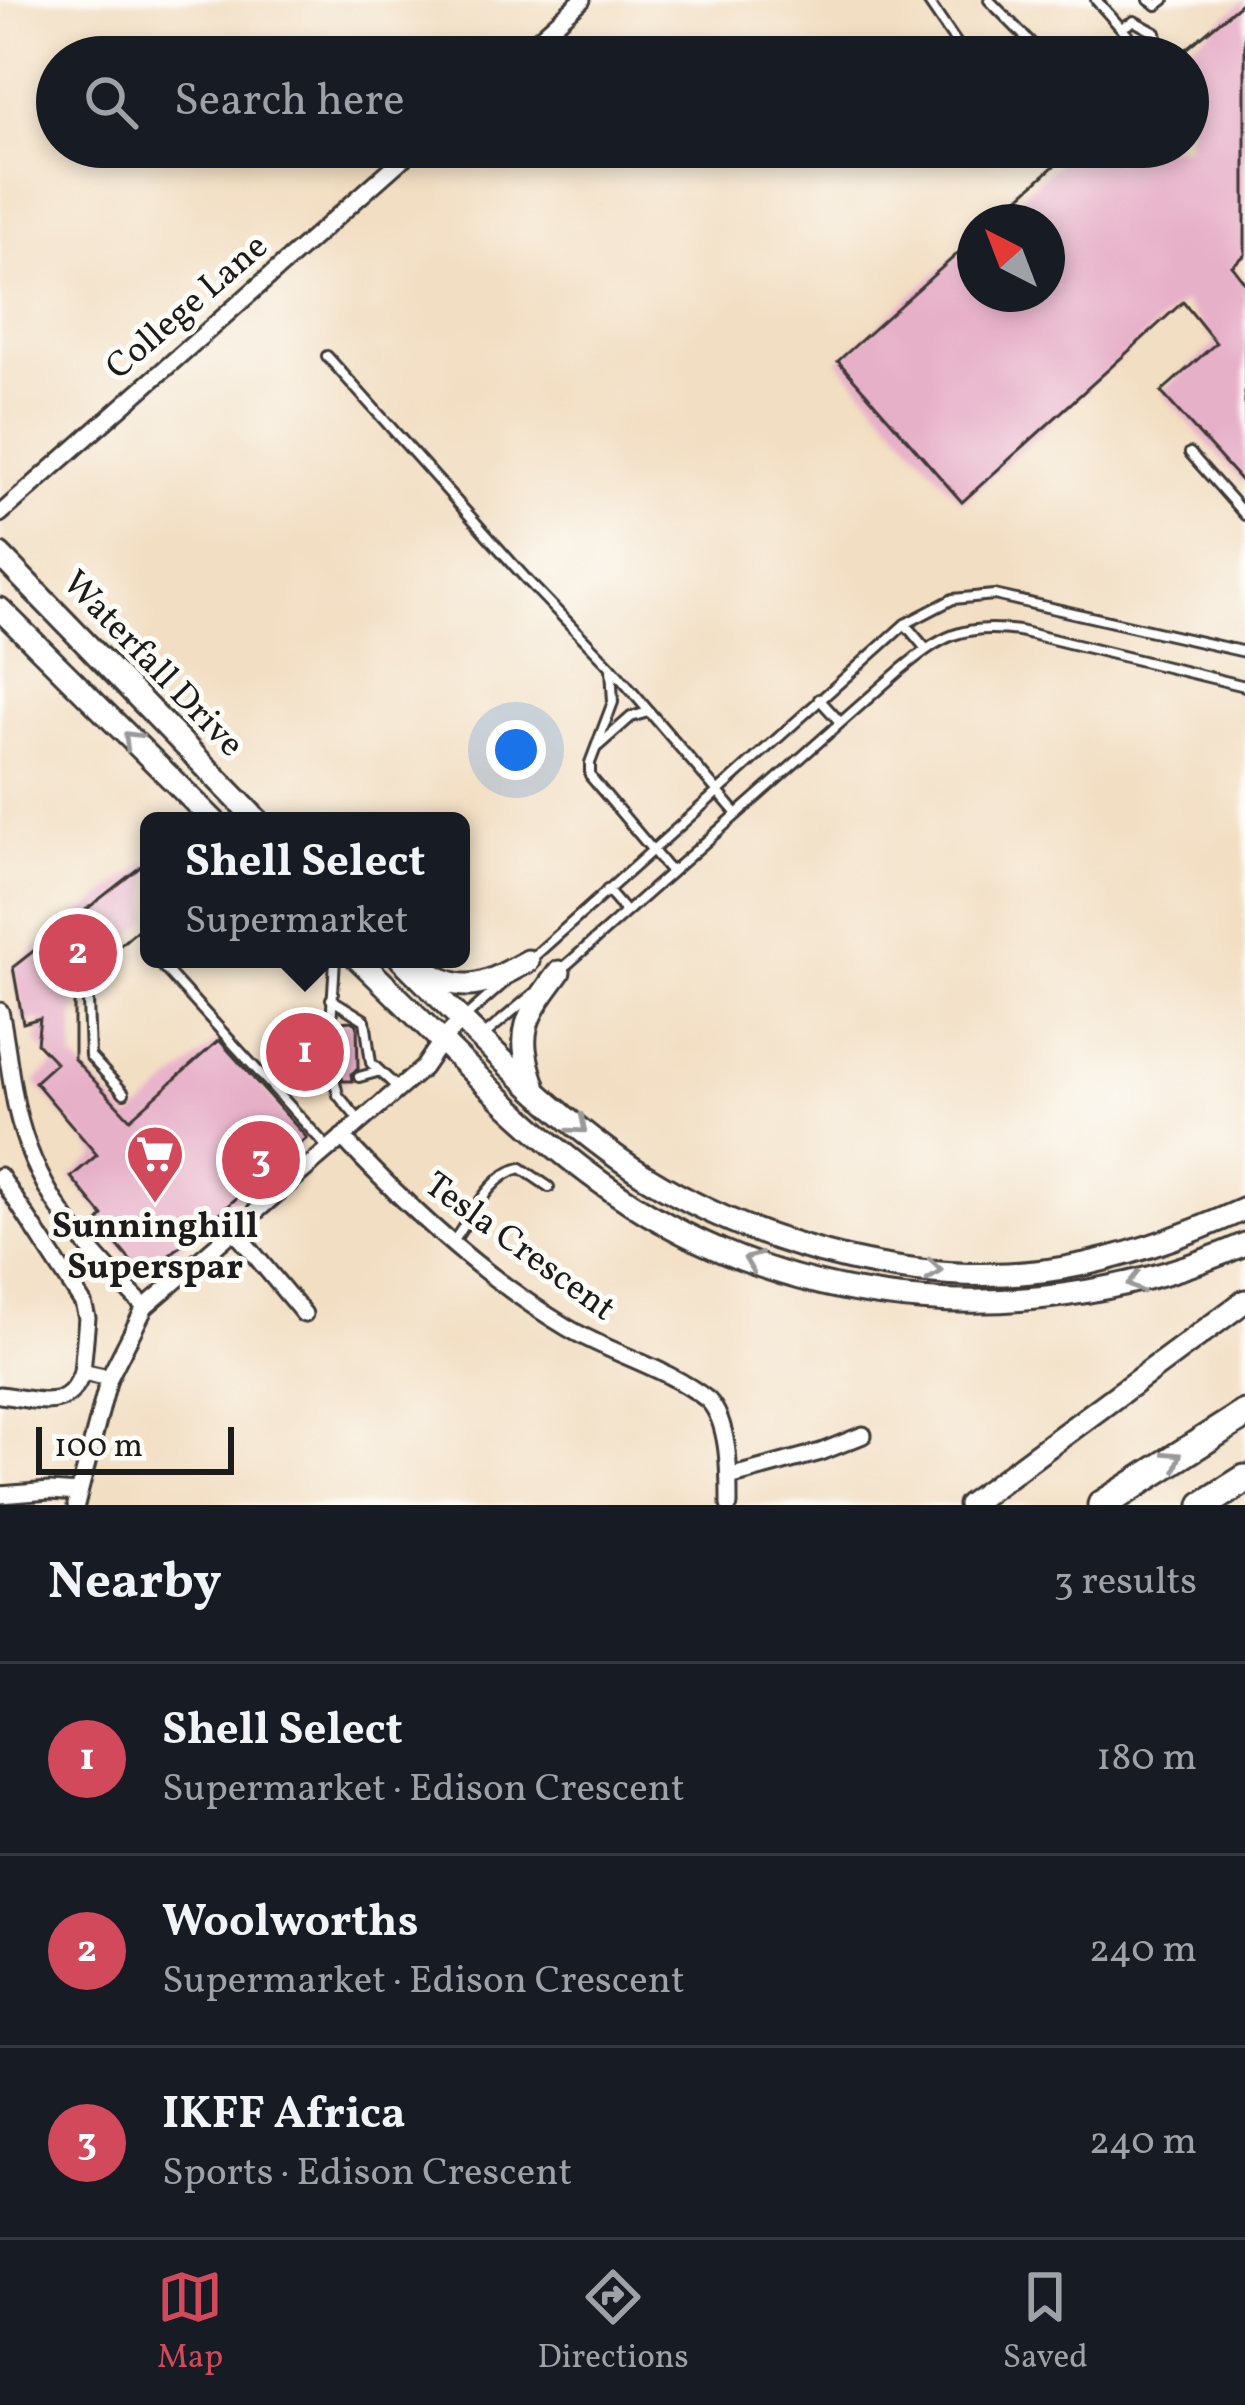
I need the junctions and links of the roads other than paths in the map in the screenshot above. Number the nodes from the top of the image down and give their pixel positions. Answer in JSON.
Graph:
{"nodes":[{"id":1,"x":582,"y":0,"type":"edge"},
{"id":2,"x":927,"y":0,"type":"edge"},
{"id":3,"x":989,"y":0,"type":"edge"},
{"id":4,"x":1096,"y":0,"type":"edge"},
{"id":5,"x":1149,"y":0,"type":"edge"},
{"id":6,"x":1164,"y":0,"type":"edge"},
{"id":7,"x":1120,"y":28,"type":"junction"},
{"id":8,"x":542,"y":36,"type":"edge"},
{"id":9,"x":952,"y":36,"type":"edge"},
{"id":10,"x":1024,"y":36,"type":"edge"},
{"id":11,"x":1128,"y":36,"type":"edge"},
{"id":12,"x":1157,"y":36,"type":"edge"},
{"id":13,"x":392,"y":168,"type":"edge"},
{"id":14,"x":327,"y":356,"type":"dead end"},
{"id":15,"x":1190,"y":453,"type":"dead end"},
{"id":16,"x":0,"y":514,"type":"edge"},
{"id":17,"x":1245,"y":515,"type":"edge"},
{"id":18,"x":0,"y":555,"type":"edge"},
{"id":19,"x":0,"y":609,"type":"edge"},
{"id":20,"x":905,"y":624,"type":"junction"},
{"id":21,"x":926,"y":649,"type":"junction"},
{"id":22,"x":1245,"y":652,"type":"edge"},
{"id":23,"x":611,"y":667,"type":"junction"},
{"id":24,"x":1245,"y":686,"type":"edge"},
{"id":25,"x":819,"y":699,"type":"junction"},
{"id":26,"x":649,"y":711,"type":"junction"},
{"id":27,"x":840,"y":722,"type":"junction"},
{"id":28,"x":596,"y":748,"type":"junction"},
{"id":29,"x":179,"y":788,"type":"junction"},
{"id":30,"x":716,"y":791,"type":"junction"},
{"id":31,"x":239,"y":801,"type":"junction"},
{"id":32,"x":189,"y":812,"type":"edge"},
{"id":33,"x":206,"y":812,"type":"edge"},
{"id":34,"x":226,"y":812,"type":"edge"},
{"id":35,"x":249,"y":812,"type":"edge"},
{"id":36,"x":737,"y":814,"type":"junction"},
{"id":37,"x":651,"y":849,"type":"junction"},
{"id":38,"x":671,"y":872,"type":"junction"},
{"id":39,"x":607,"y":890,"type":"junction"},
{"id":40,"x":625,"y":911,"type":"junction"},
{"id":41,"x":528,"y":961,"type":"junction"},
{"id":42,"x":165,"y":968,"type":"edge"},
{"id":43,"x":334,"y":968,"type":"edge"},
{"id":44,"x":368,"y":968,"type":"edge"},
{"id":45,"x":409,"y":968,"type":"edge"},
{"id":46,"x":424,"y":968,"type":"edge"},
{"id":47,"x":559,"y":972,"type":"junction"},
{"id":48,"x":331,"y":999,"type":"junction"},
{"id":49,"x":88,"y":1001,"type":"dead end"},
{"id":50,"x":0,"y":1011,"type":"edge"},
{"id":51,"x":463,"y":1019,"type":"junction"},
{"id":52,"x":482,"y":1037,"type":"junction"},
{"id":53,"x":443,"y":1039,"type":"junction"},
{"id":54,"x":330,"y":1041,"type":"dead end"},
{"id":55,"x":461,"y":1057,"type":"junction"},
{"id":56,"x":330,"y":1060,"type":"dead end"},
{"id":57,"x":423,"y":1068,"type":"junction"},
{"id":58,"x":379,"y":1072,"type":"junction"},
{"id":59,"x":359,"y":1077,"type":"dead end"},
{"id":60,"x":534,"y":1087,"type":"junction"},
{"id":61,"x":399,"y":1089,"type":"junction"},
{"id":62,"x":124,"y":1094,"type":"dead end"},
{"id":63,"x":360,"y":1121,"type":"junction"},
{"id":64,"x":335,"y":1142,"type":"junction"},
{"id":65,"x":0,"y":1176,"type":"edge"},
{"id":66,"x":549,"y":1187,"type":"dead end"},
{"id":67,"x":1245,"y":1209,"type":"edge"},
{"id":68,"x":233,"y":1229,"type":"junction"},
{"id":69,"x":453,"y":1243,"type":"junction"},
{"id":70,"x":1245,"y":1244,"type":"edge"},
{"id":71,"x":1245,"y":1300,"type":"edge"},
{"id":72,"x":145,"y":1307,"type":"junction"},
{"id":73,"x":304,"y":1314,"type":"dead end"},
{"id":74,"x":82,"y":1372,"type":"junction"},
{"id":75,"x":109,"y":1378,"type":"junction"},
{"id":76,"x":0,"y":1395,"type":"edge"},
{"id":77,"x":1245,"y":1414,"type":"edge"},
{"id":78,"x":863,"y":1435,"type":"dead end"},
{"id":79,"x":729,"y":1478,"type":"junction"},
{"id":80,"x":1245,"y":1479,"type":"edge"},
{"id":81,"x":0,"y":1496,"type":"edge"},
{"id":82,"x":78,"y":1499,"type":"edge"},
{"id":83,"x":729,"y":1505,"type":"edge"},
{"id":84,"x":968,"y":1505,"type":"edge"},
{"id":85,"x":1102,"y":1505,"type":"edge"},
{"id":86,"x":1204,"y":1505,"type":"edge"}],
"edges":[{"from":1,"to":8,"type":"street"},
{"from":2,"to":9,"type":"lane"},
{"from":3,"to":10,"type":"lane"},
{"from":4,"to":7,"type":"lane"},
{"from":5,"to":6,"type":"lane"},
{"from":7,"to":11,"type":"lane"},
{"from":7,"to":12,"type":"lane"},
{"from":13,"to":16,"type":"street","name":"College Lane"},
{"from":14,"to":23,"type":"lane"},
{"from":15,"to":17,"type":"lane"},
{"from":18,"to":31,"type":"main road","name":"Waterfall Drive"},
{"from":29,"to":19,"type":"main road","name":"Waterfall Drive","one_way":true},
{"from":20,"to":21,"type":"lane"},
{"from":20,"to":22,"type":"lane"},
{"from":20,"to":25,"type":"lane"},
{"from":21,"to":24,"type":"lane"},
{"from":21,"to":27,"type":"lane"},
{"from":23,"to":26,"type":"lane"},
{"from":23,"to":28,"type":"lane"},
{"from":25,"to":27,"type":"lane"},
{"from":25,"to":30,"type":"lane"},
{"from":26,"to":28,"type":"lane"},
{"from":26,"to":30,"type":"lane"},
{"from":27,"to":36,"type":"lane"},
{"from":28,"to":37,"type":"lane"},
{"from":29,"to":32,"type":"main road"},
{"from":29,"to":33,"type":"main road","name":"Waterfall Drive"},
{"from":30,"to":36,"type":"lane"},
{"from":30,"to":37,"type":"lane"},
{"from":31,"to":34,"type":"lane"},
{"from":31,"to":35,"type":"main road","name":"Waterfall Drive"},
{"from":36,"to":38,"type":"lane"},
{"from":37,"to":38,"type":"lane"},
{"from":37,"to":39,"type":"lane"},
{"from":38,"to":40,"type":"lane"},
{"from":39,"to":40,"type":"lane"},
{"from":39,"to":41,"type":"lane"},
{"from":40,"to":47,"type":"lane"},
{"from":41,"to":46,"type":"main road"},
{"from":41,"to":51,"type":"lane"},
{"from":42,"to":64,"type":"lane"},
{"from":43,"to":48,"type":"lane"},
{"from":44,"to":53,"type":"main road"},
{"from":45,"to":51,"type":"main road"},
{"from":47,"to":52,"type":"lane"},
{"from":47,"to":60,"type":"main road"},
{"from":48,"to":54,"type":"lane"},
{"from":48,"to":58,"type":"lane"},
{"from":49,"to":62,"type":"lane"},
{"from":50,"to":72,"type":"street"},
{"from":51,"to":52,"type":"main road"},
{"from":51,"to":53,"type":"street"},
{"from":52,"to":55,"type":"street"},
{"from":52,"to":60,"type":"main road"},
{"from":53,"to":55,"type":"main road"},
{"from":53,"to":57,"type":"street"},
{"from":55,"to":57,"type":"street"},
{"from":70,"to":55,"type":"main road","one_way":true},
{"from":56,"to":63,"type":"lane"},
{"from":57,"to":61,"type":"street"},
{"from":58,"to":59,"type":"lane"},
{"from":58,"to":61,"type":"lane"},
{"from":60,"to":67,"type":"main road","one_way":true},
{"from":61,"to":63,"type":"street"},
{"from":63,"to":64,"type":"street"},
{"from":64,"to":68,"type":"street"},
{"from":64,"to":69,"type":"street","name":"Tesla Crescent"},
{"from":65,"to":74,"type":"street"},
{"from":66,"to":69,"type":"lane"},
{"from":68,"to":72,"type":"street"},
{"from":68,"to":73,"type":"street"},
{"from":69,"to":79,"type":"street","name":"Tesla Crescent"},
{"from":71,"to":84,"type":"main road"},
{"from":72,"to":75,"type":"street"},
{"from":74,"to":75,"type":"street"},
{"from":74,"to":76,"type":"street"},
{"from":75,"to":82,"type":"street"},
{"from":85,"to":77,"type":"highway","one_way":true},
{"from":78,"to":79,"type":"street"},
{"from":79,"to":83,"type":"street","name":"Tesla Crescent"},
{"from":80,"to":86,"type":"highway"},
{"from":81,"to":82,"type":"street"}]}
